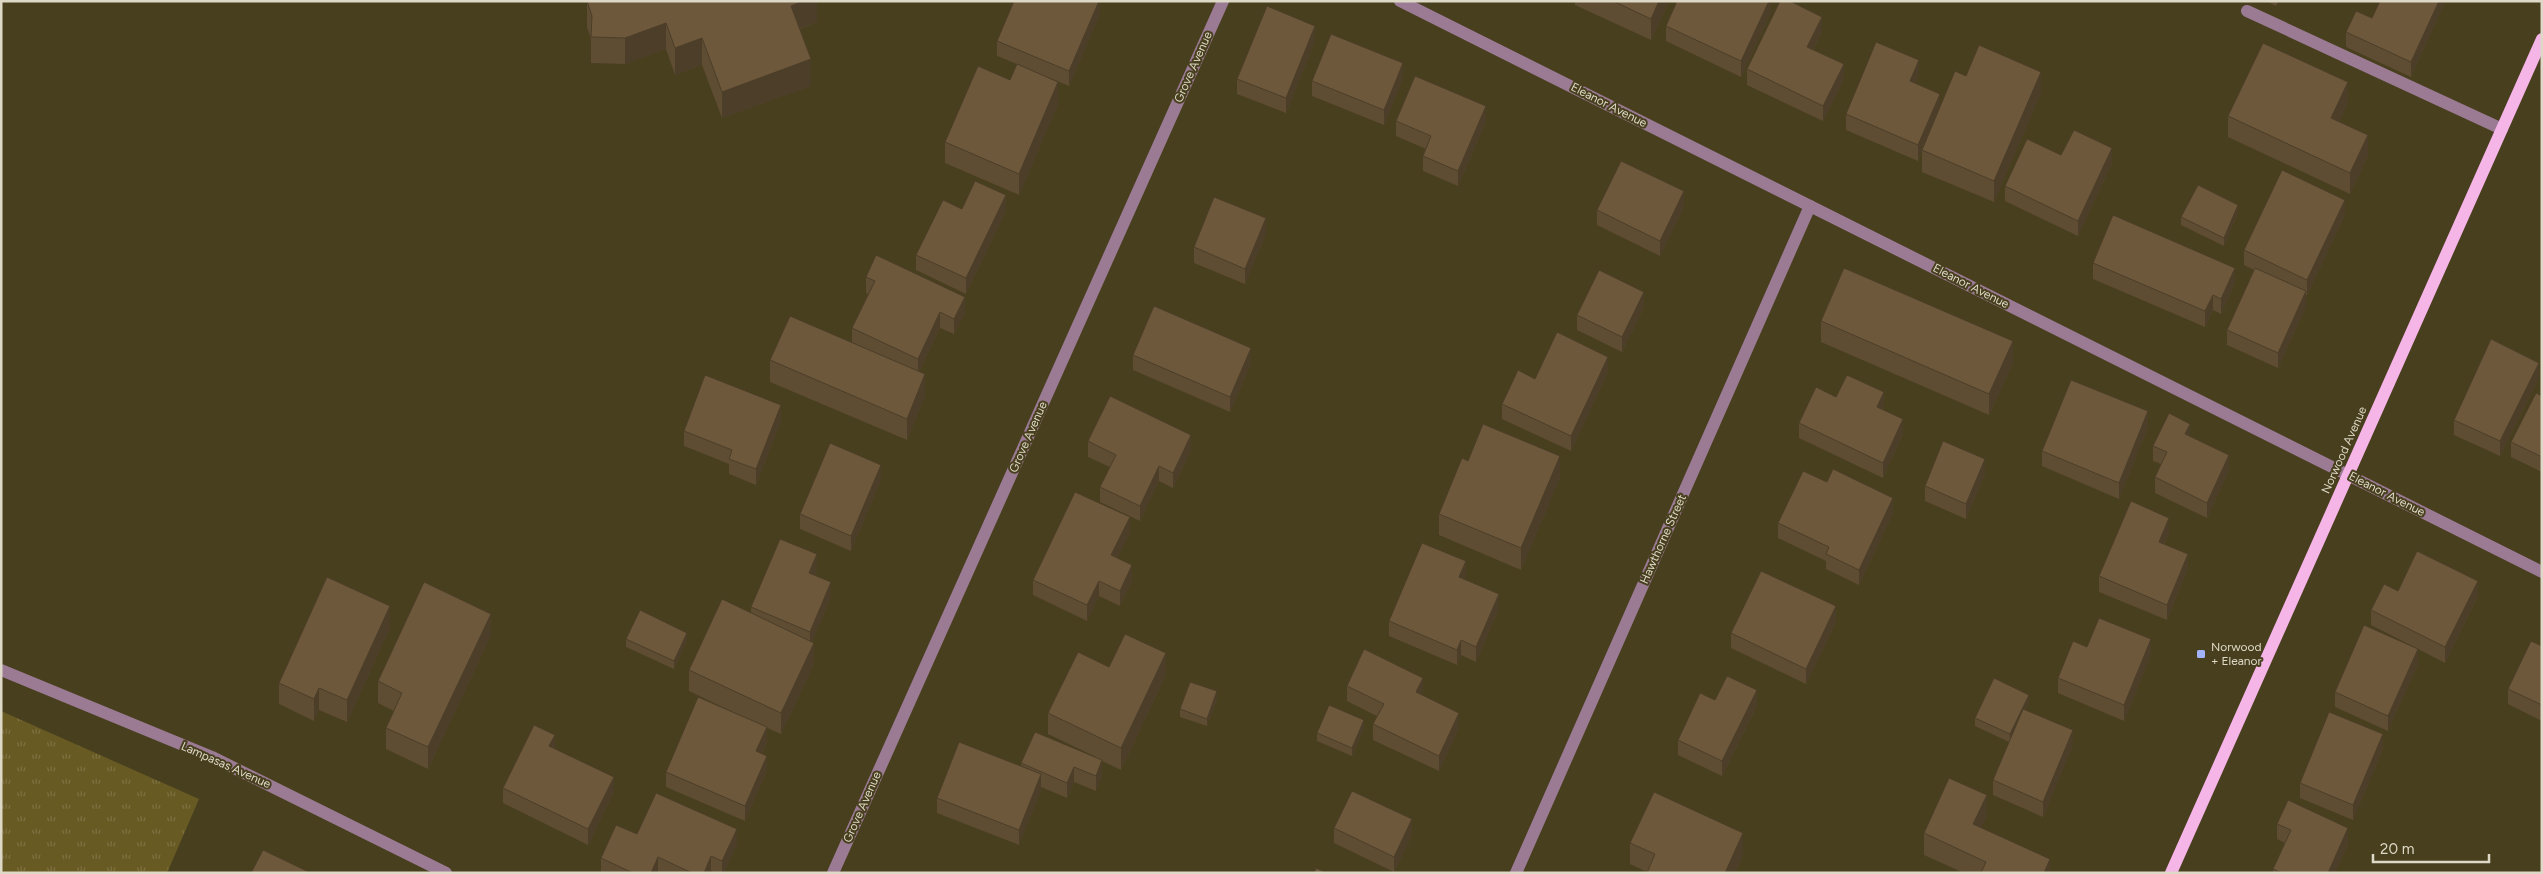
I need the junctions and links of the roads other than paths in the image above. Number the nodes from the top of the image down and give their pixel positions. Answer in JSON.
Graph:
{"nodes":[{"id":1,"x":1223,"y":1,"type":"edge"},
{"id":2,"x":1400,"y":1,"type":"edge"},
{"id":3,"x":2247,"y":11,"type":"dead end"},
{"id":4,"x":2542,"y":39,"type":"edge"},
{"id":5,"x":2502,"y":129,"type":"junction"},
{"id":6,"x":1810,"y":206,"type":"junction"},
{"id":7,"x":2348,"y":474,"type":"junction"},
{"id":8,"x":2542,"y":572,"type":"edge"},
{"id":9,"x":1,"y":670,"type":"edge"},
{"id":10,"x":446,"y":873,"type":"edge"},
{"id":11,"x":833,"y":873,"type":"edge"},
{"id":12,"x":1516,"y":873,"type":"edge"},
{"id":13,"x":2170,"y":873,"type":"edge"}],
"edges":[{"from":1,"to":11,"type":"street","name":"Grove Avenue"},
{"from":2,"to":6,"type":"street","name":"Eleanor Avenue"},
{"from":3,"to":5,"type":"street"},
{"from":4,"to":5,"type":"main road","name":"Norwood Avenue"},
{"from":5,"to":7,"type":"main road","name":"Norwood Avenue"},
{"from":6,"to":7,"type":"street","name":"Eleanor Avenue"},
{"from":6,"to":12,"type":"street","name":"Hawthorne Street"},
{"from":7,"to":8,"type":"street","name":"Eleanor Avenue"},
{"from":7,"to":13,"type":"main road","name":"Norwood Avenue"},
{"from":9,"to":10,"type":"street","name":"Lampasas Avenue"}]}
